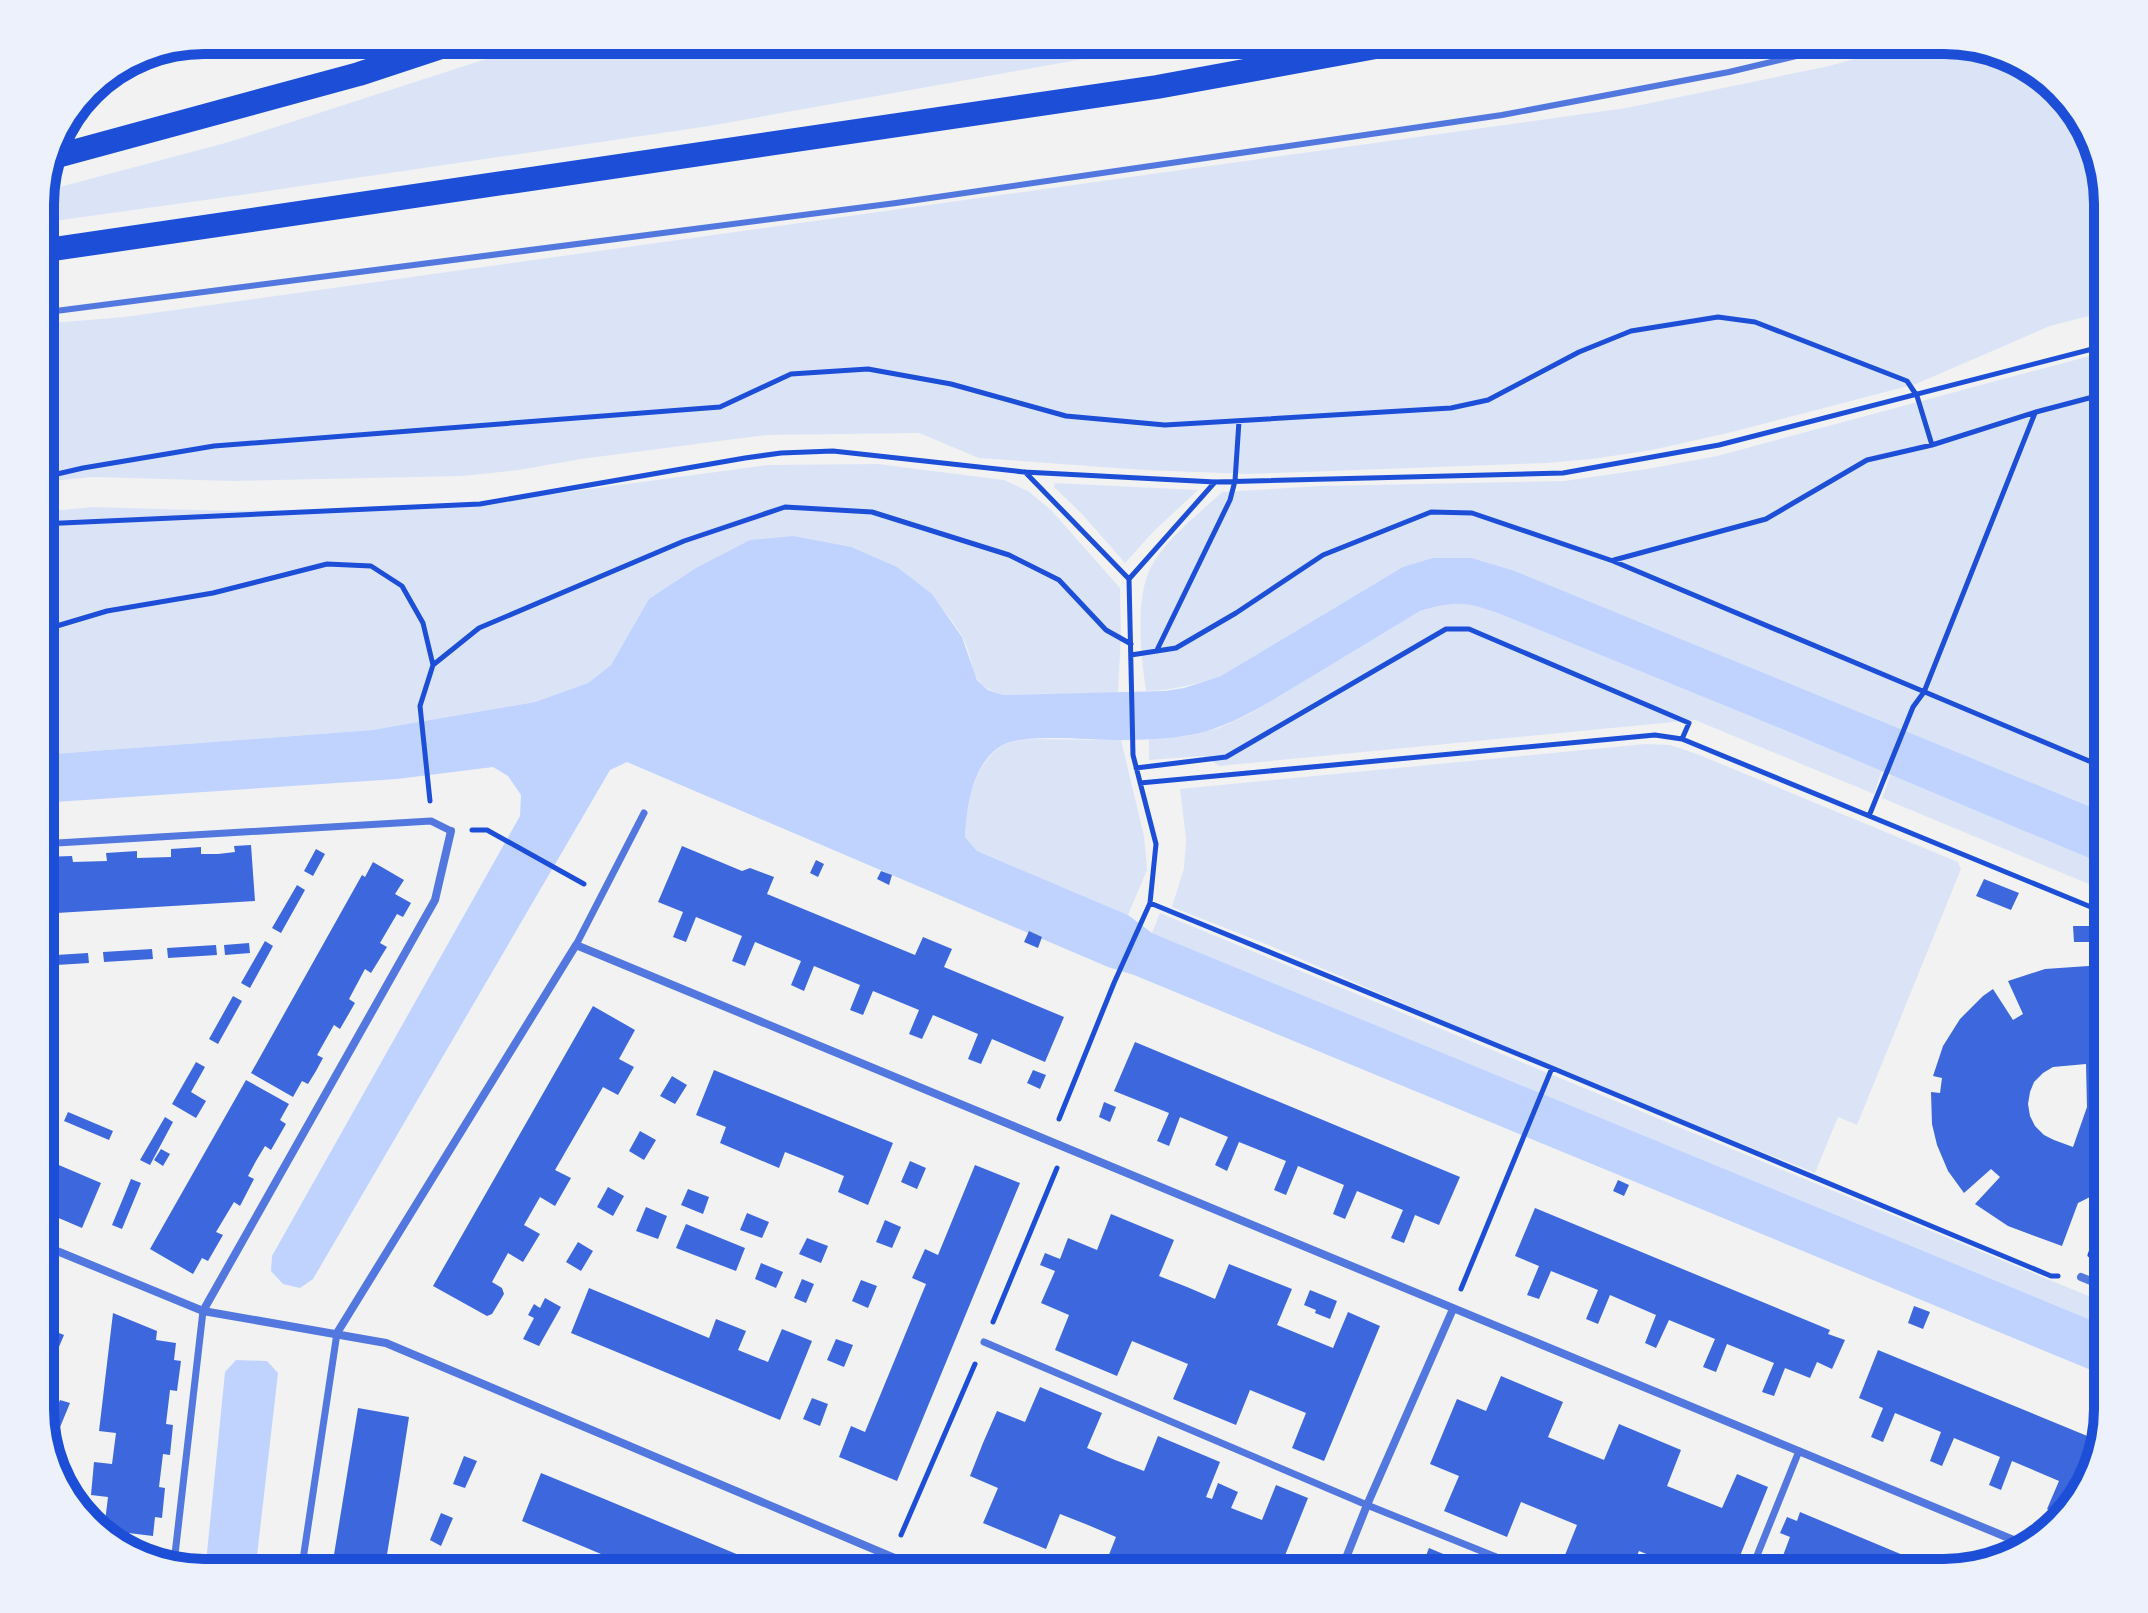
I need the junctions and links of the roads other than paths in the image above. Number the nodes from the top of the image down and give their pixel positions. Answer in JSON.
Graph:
{"nodes":[{"id":1,"x":420,"y":54,"type":"edge"},
{"id":2,"x":1337,"y":54,"type":"edge"},
{"id":3,"x":1805,"y":54,"type":"edge"},
{"id":4,"x":63,"y":155,"type":"edge"},
{"id":5,"x":54,"y":249,"type":"edge"},
{"id":6,"x":54,"y":311,"type":"edge"},
{"id":7,"x":644,"y":813,"type":"dead end"},
{"id":8,"x":451,"y":831,"type":"joint"},
{"id":9,"x":54,"y":843,"type":"edge"},
{"id":10,"x":576,"y":945,"type":"junction"},
{"id":11,"x":54,"y":1250,"type":"edge"},
{"id":12,"x":2081,"y":1277,"type":"road end"},
{"id":13,"x":2094,"y":1282,"type":"edge"},
{"id":14,"x":1453,"y":1309,"type":"junction"},
{"id":15,"x":203,"y":1311,"type":"junction"},
{"id":16,"x":337,"y":1333,"type":"junction"},
{"id":17,"x":984,"y":1342,"type":"dead end"},
{"id":18,"x":1799,"y":1451,"type":"junction"},
{"id":19,"x":1367,"y":1505,"type":"junction"},
{"id":20,"x":2015,"y":1540,"type":"edge"},
{"id":21,"x":175,"y":1556,"type":"edge"},
{"id":22,"x":303,"y":1559,"type":"edge"},
{"id":23,"x":897,"y":1559,"type":"edge"},
{"id":24,"x":1346,"y":1559,"type":"edge"},
{"id":25,"x":1501,"y":1559,"type":"edge"},
{"id":26,"x":1756,"y":1559,"type":"edge"}],
"edges":[{"from":1,"to":4,"type":"highway"},
{"from":2,"to":5,"type":"highway"},
{"from":3,"to":6,"type":"lane"},
{"from":7,"to":10,"type":"street"},
{"from":8,"to":9,"type":"street"},
{"from":8,"to":15,"type":"street"},
{"from":10,"to":14,"type":"street"},
{"from":10,"to":16,"type":"street"},
{"from":11,"to":15,"type":"street"},
{"from":12,"to":13,"type":"street"},
{"from":14,"to":18,"type":"street"},
{"from":14,"to":19,"type":"street"},
{"from":15,"to":16,"type":"street"},
{"from":15,"to":21,"type":"street"},
{"from":16,"to":22,"type":"street"},
{"from":16,"to":23,"type":"street"},
{"from":17,"to":19,"type":"street"},
{"from":18,"to":20,"type":"street"},
{"from":18,"to":26,"type":"street"},
{"from":19,"to":24,"type":"street"},
{"from":19,"to":25,"type":"street"}]}
